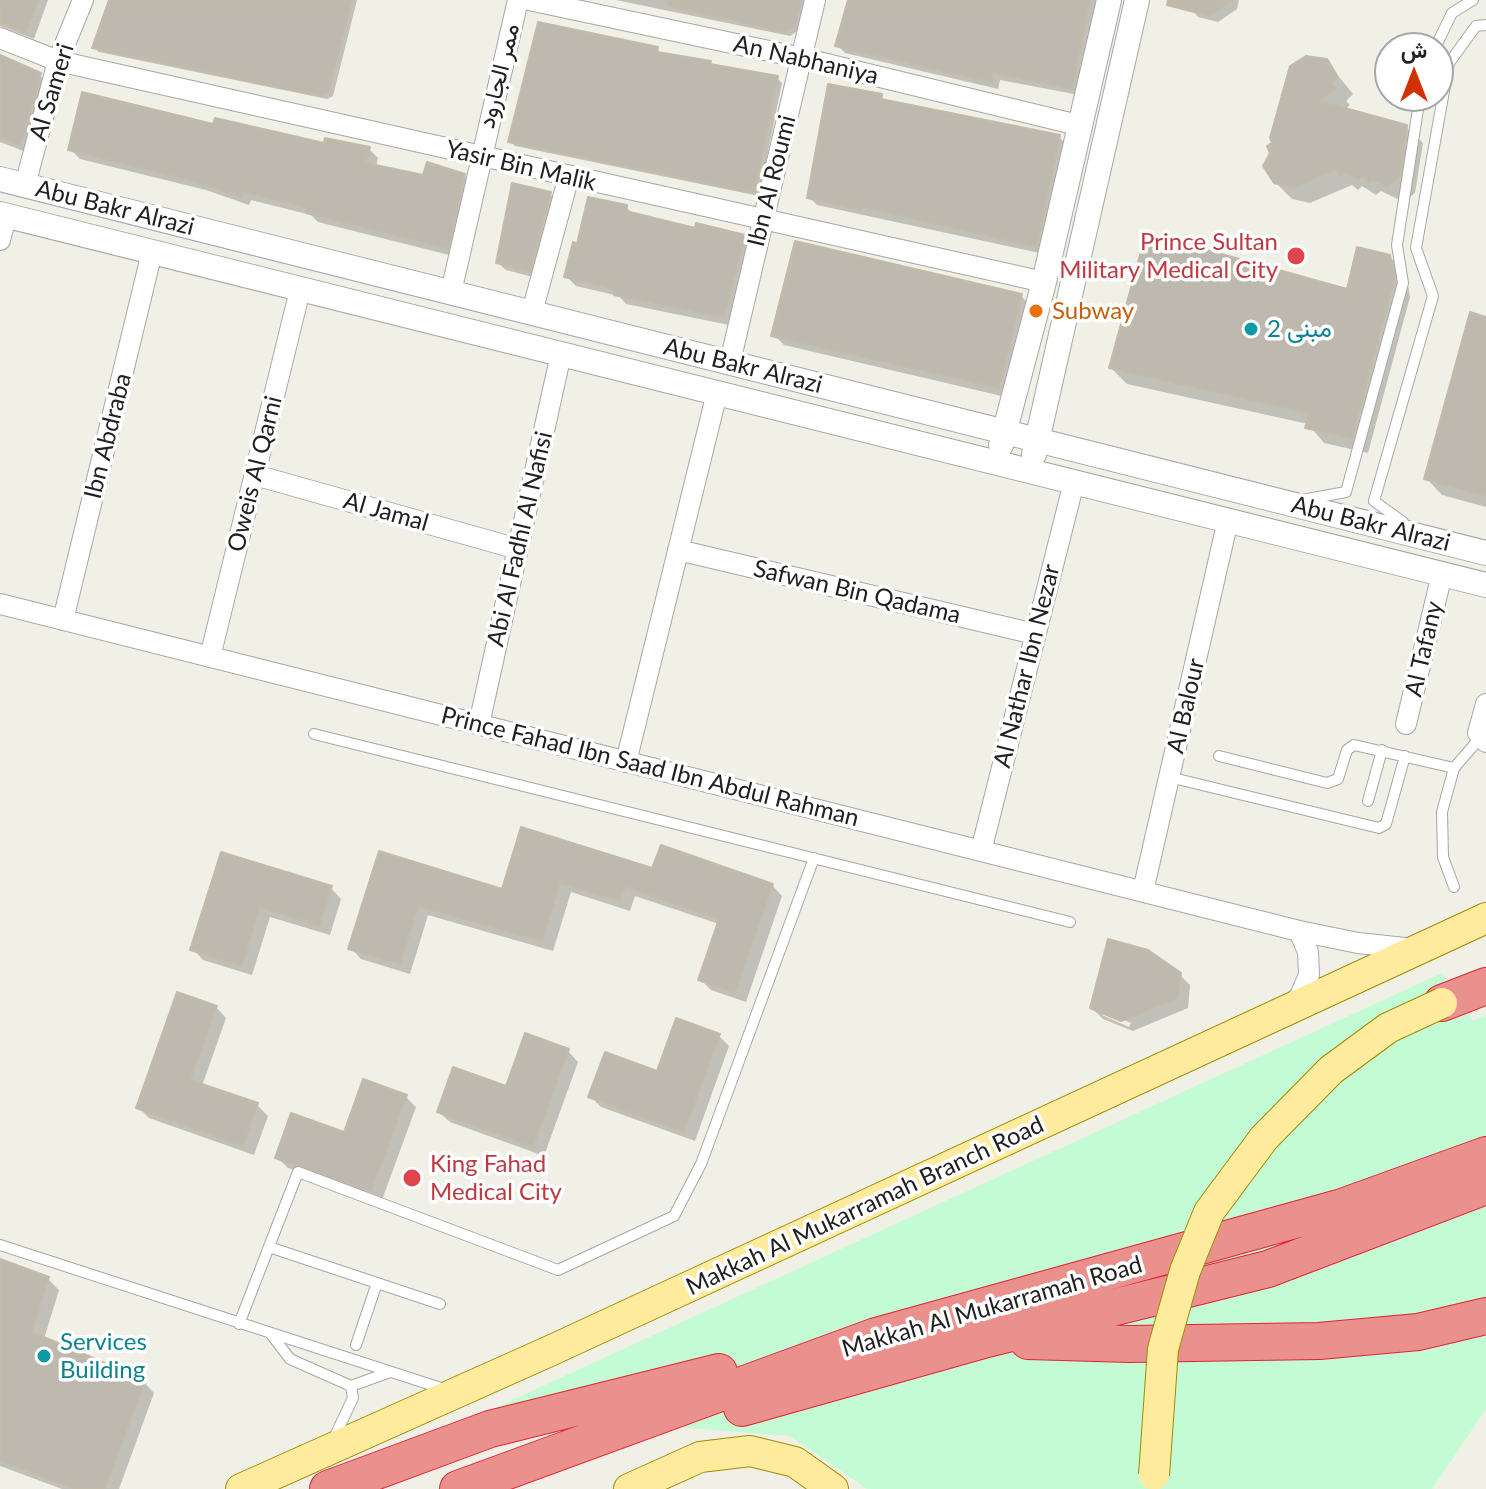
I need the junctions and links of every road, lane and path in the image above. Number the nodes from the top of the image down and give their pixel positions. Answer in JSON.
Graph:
{"nodes":[{"id":1,"x":83,"y":0,"type":"edge"},
{"id":2,"x":518,"y":0,"type":"edge"},
{"id":3,"x":529,"y":0,"type":"edge"},
{"id":4,"x":815,"y":0,"type":"edge"},
{"id":5,"x":1109,"y":0,"type":"edge"},
{"id":6,"x":1137,"y":0,"type":"edge"},
{"id":7,"x":1473,"y":0,"type":"edge"},
{"id":8,"x":1483,"y":25,"type":"edge"},
{"id":9,"x":1443,"y":32,"type":"edge"},
{"id":10,"x":0,"y":38,"type":"edge"},
{"id":11,"x":802,"y":58,"type":"junction"},
{"id":12,"x":58,"y":61,"type":"junction"},
{"id":13,"x":1418,"y":112,"type":"edge"},
{"id":14,"x":1082,"y":126,"type":"junction"},
{"id":15,"x":480,"y":156,"type":"junction"},
{"id":16,"x":569,"y":176,"type":"junction"},
{"id":17,"x":0,"y":179,"type":"edge"},
{"id":18,"x":25,"y":185,"type":"junction"},
{"id":19,"x":3,"y":215,"type":"edge"},
{"id":20,"x":763,"y":220,"type":"junction"},
{"id":21,"x":0,"y":240,"type":"edge"},
{"id":22,"x":152,"y":252,"type":"junction"},
{"id":23,"x":1044,"y":282,"type":"junction"},
{"id":24,"x":300,"y":290,"type":"junction"},
{"id":25,"x":451,"y":292,"type":"junction"},
{"id":26,"x":532,"y":312,"type":"junction"},
{"id":27,"x":561,"y":354,"type":"junction"},
{"id":28,"x":730,"y":362,"type":"junction"},
{"id":29,"x":717,"y":393,"type":"junction"},
{"id":30,"x":1005,"y":431,"type":"junction"},
{"id":31,"x":1038,"y":440,"type":"junction"},
{"id":32,"x":997,"y":462,"type":"junction"},
{"id":33,"x":1030,"y":471,"type":"junction"},
{"id":34,"x":255,"y":475,"type":"junction"},
{"id":35,"x":1074,"y":482,"type":"junction"},
{"id":36,"x":1279,"y":501,"type":"junction"},
{"id":37,"x":1228,"y":520,"type":"junction"},
{"id":38,"x":1432,"y":540,"type":"junction"},
{"id":39,"x":518,"y":549,"type":"junction"},
{"id":40,"x":678,"y":550,"type":"junction"},
{"id":41,"x":1486,"y":553,"type":"edge"},
{"id":42,"x":1442,"y":574,"type":"junction"},
{"id":43,"x":1486,"y":585,"type":"edge"},
{"id":44,"x":0,"y":604,"type":"edge"},
{"id":45,"x":63,"y":620,"type":"junction"},
{"id":46,"x":1035,"y":634,"type":"junction"},
{"id":47,"x":210,"y":657,"type":"junction"},
{"id":48,"x":1486,"y":704,"type":"edge"},
{"id":49,"x":479,"y":724,"type":"junction"},
{"id":50,"x":1406,"y":724,"type":"dead end"},
{"id":51,"x":314,"y":734,"type":"dead end"},
{"id":52,"x":1483,"y":740,"type":"edge"},
{"id":53,"x":1382,"y":750,"type":"junction"},
{"id":54,"x":1219,"y":756,"type":"dead end"},
{"id":55,"x":1405,"y":756,"type":"junction"},
{"id":56,"x":626,"y":762,"type":"junction"},
{"id":57,"x":1454,"y":768,"type":"junction"},
{"id":58,"x":1169,"y":777,"type":"junction"},
{"id":59,"x":1368,"y":801,"type":"dead end"},
{"id":60,"x":981,"y":851,"type":"junction"},
{"id":61,"x":814,"y":858,"type":"junction"},
{"id":62,"x":1454,"y":887,"type":"dead end"},
{"id":63,"x":1143,"y":891,"type":"junction"},
{"id":64,"x":1486,"y":918,"type":"edge"},
{"id":65,"x":1070,"y":922,"type":"dead end"},
{"id":66,"x":1299,"y":931,"type":"junction"},
{"id":67,"x":1417,"y":949,"type":"junction"},
{"id":68,"x":1486,"y":979,"type":"edge"},
{"id":69,"x":1486,"y":986,"type":"edge"},
{"id":70,"x":1442,"y":1003,"type":"junction"},
{"id":71,"x":1284,"y":1012,"type":"junction"},
{"id":72,"x":1486,"y":1155,"type":"edge"},
{"id":73,"x":1486,"y":1186,"type":"edge"},
{"id":74,"x":0,"y":1245,"type":"edge"},
{"id":75,"x":269,"y":1247,"type":"junction"},
{"id":76,"x":377,"y":1283,"type":"junction"},
{"id":77,"x":1020,"y":1297,"type":"junction"},
{"id":78,"x":440,"y":1304,"type":"dead end"},
{"id":79,"x":1486,"y":1316,"type":"edge"},
{"id":80,"x":239,"y":1324,"type":"junction"},
{"id":81,"x":271,"y":1334,"type":"junction"},
{"id":82,"x":987,"y":1339,"type":"junction"},
{"id":83,"x":356,"y":1345,"type":"dead end"},
{"id":84,"x":390,"y":1372,"type":"junction"},
{"id":85,"x":351,"y":1386,"type":"junction"},
{"id":86,"x":457,"y":1392,"type":"junction"},
{"id":87,"x":329,"y":1450,"type":"junction"},
{"id":88,"x":1157,"y":1484,"type":"edge"},
{"id":89,"x":522,"y":1488,"type":"edge"},
{"id":90,"x":241,"y":1489,"type":"edge"},
{"id":91,"x":328,"y":1489,"type":"edge"},
{"id":92,"x":458,"y":1489,"type":"edge"},
{"id":93,"x":629,"y":1489,"type":"edge"},
{"id":94,"x":833,"y":1489,"type":"edge"}],
"edges":[{"from":1,"to":12,"type":"street","name":"Al Sameri"},
{"from":2,"to":15,"type":"street","name":"ممر الجارود"},
{"from":3,"to":11,"type":"street","name":"An Nabhaniya"},
{"from":4,"to":11,"type":"street","name":"Ibn Al Roumi"},
{"from":5,"to":14,"type":"street"},
{"from":6,"to":31,"type":"street"},
{"from":7,"to":9,"type":"lane"},
{"from":8,"to":38,"type":"lane"},
{"from":10,"to":12,"type":"street","name":"Yasir Bin Malik"},
{"from":11,"to":14,"type":"street","name":"An Nabhaniya"},
{"from":11,"to":20,"type":"street","name":"Ibn Al Roumi"},
{"from":12,"to":15,"type":"street","name":"Yasir Bin Malik"},
{"from":12,"to":18,"type":"street","name":"Al Sameri"},
{"from":13,"to":36,"type":"lane"},
{"from":14,"to":23,"type":"street"},
{"from":15,"to":16,"type":"street","name":"Yasir Bin Malik"},
{"from":15,"to":25,"type":"street","name":"ممر الجارود"},
{"from":16,"to":20,"type":"street","name":"Yasir Bin Malik"},
{"from":16,"to":26,"type":"street"},
{"from":17,"to":18,"type":"street","name":"Abu Bakr Alrazi"},
{"from":18,"to":25,"type":"street","name":"Abu Bakr Alrazi"},
{"from":19,"to":21,"type":"street"},
{"from":19,"to":22,"type":"street","name":"Abu Bakr Alrazi"},
{"from":20,"to":23,"type":"street","name":"Yasir Bin Malik"},
{"from":20,"to":28,"type":"street","name":"Ibn Al Roumi"},
{"from":22,"to":24,"type":"street","name":"Abu Bakr Alrazi"},
{"from":22,"to":45,"type":"street","name":"Ibn Abdraba"},
{"from":23,"to":30,"type":"street"},
{"from":24,"to":27,"type":"street","name":"Abu Bakr Alrazi"},
{"from":24,"to":34,"type":"street","name":"Oweis Al Qarni"},
{"from":25,"to":26,"type":"street","name":"Abu Bakr Alrazi"},
{"from":26,"to":28,"type":"street","name":"Abu Bakr Alrazi"},
{"from":27,"to":29,"type":"street","name":"Abu Bakr Alrazi"},
{"from":27,"to":39,"type":"street","name":"Abi Al Fadhl Al Nafisi"},
{"from":28,"to":30,"type":"street","name":"Abu Bakr Alrazi"},
{"from":29,"to":32,"type":"street","name":"Abu Bakr Alrazi"},
{"from":29,"to":40,"type":"street"},
{"from":30,"to":31,"type":"street","name":"Abu Bakr Alrazi"},
{"from":30,"to":32,"type":"street"},
{"from":31,"to":33,"type":"street"},
{"from":31,"to":36,"type":"street","name":"Abu Bakr Alrazi"},
{"from":32,"to":33,"type":"street","name":"Abu Bakr Alrazi"},
{"from":33,"to":35,"type":"street","name":"Abu Bakr Alrazi"},
{"from":34,"to":39,"type":"street","name":"Al Jamal"},
{"from":34,"to":47,"type":"street","name":"Oweis Al Qarni"},
{"from":35,"to":37,"type":"street","name":"Abu Bakr Alrazi"},
{"from":35,"to":46,"type":"street","name":"Al Nathar Ibn Nezar"},
{"from":36,"to":38,"type":"street","name":"Abu Bakr Alrazi"},
{"from":37,"to":42,"type":"street","name":"Abu Bakr Alrazi"},
{"from":37,"to":58,"type":"street","name":"Al Balour"},
{"from":38,"to":41,"type":"street","name":"Abu Bakr Alrazi"},
{"from":39,"to":49,"type":"street","name":"Abi Al Fadhl Al Nafisi"},
{"from":40,"to":46,"type":"street","name":"Safwan Bin Qadama"},
{"from":40,"to":56,"type":"street"},
{"from":42,"to":43,"type":"street","name":"Abu Bakr Alrazi"},
{"from":42,"to":50,"type":"street","name":"Al Tafany"},
{"from":44,"to":45,"type":"street","name":"Prince Fahad Ibn Saad Ibn Abdul Rahman"},
{"from":45,"to":47,"type":"street","name":"Prince Fahad Ibn Saad Ibn Abdul Rahman"},
{"from":46,"to":60,"type":"street","name":"Al Nathar Ibn Nezar"},
{"from":47,"to":49,"type":"street","name":"Prince Fahad Ibn Saad Ibn Abdul Rahman"},
{"from":48,"to":52,"type":"street"},
{"from":49,"to":56,"type":"street","name":"Prince Fahad Ibn Saad Ibn Abdul Rahman"},
{"from":51,"to":61,"type":"lane"},
{"from":52,"to":57,"type":"lane"},
{"from":53,"to":54,"type":"lane"},
{"from":53,"to":55,"type":"lane"},
{"from":53,"to":59,"type":"lane"},
{"from":55,"to":57,"type":"lane"},
{"from":55,"to":58,"type":"lane"},
{"from":56,"to":60,"type":"street","name":"Prince Fahad Ibn Saad Ibn Abdul Rahman"},
{"from":57,"to":62,"type":"lane"},
{"from":58,"to":63,"type":"street","name":"Al Balour"},
{"from":60,"to":63,"type":"street","name":"Prince Fahad Ibn Saad Ibn Abdul Rahman"},
{"from":61,"to":65,"type":"lane"},
{"from":61,"to":75,"type":"lane"},
{"from":63,"to":66,"type":"street","name":"Prince Fahad Ibn Saad Ibn Abdul Rahman"},
{"from":64,"to":67,"type":"main road","name":"Makkah Al Mukarramah Branch Road"},
{"from":66,"to":67,"type":"street","name":"Prince Fahad Ibn Saad Ibn Abdul Rahman"},
{"from":66,"to":71,"type":"street"},
{"from":67,"to":71,"type":"main road","name":"Makkah Al Mukarramah Branch Road"},
{"from":68,"to":70,"type":"main road"},
{"from":69,"to":70,"type":"highway"},
{"from":70,"to":88,"type":"main road","bridge":true},
{"from":71,"to":86,"type":"main road","name":"Makkah Al Mukarramah Branch Road"},
{"from":72,"to":77,"type":"highway","name":"Makkah Al Mukarramah Road"},
{"from":73,"to":82,"type":"highway","name":"Makkah Al Mukarramah Road"},
{"from":74,"to":80,"type":"lane"},
{"from":75,"to":76,"type":"lane"},
{"from":75,"to":80,"type":"lane"},
{"from":76,"to":78,"type":"lane"},
{"from":76,"to":83,"type":"lane"},
{"from":77,"to":91,"type":"highway"},
{"from":77,"to":92,"type":"highway","name":"Makkah Al Mukarramah Road"},
{"from":79,"to":82,"type":"highway"},
{"from":80,"to":81,"type":"lane"},
{"from":81,"to":84,"type":"lane"},
{"from":81,"to":85,"type":"lane"},
{"from":82,"to":89,"type":"highway","name":"Makkah Al Mukarramah Road"},
{"from":84,"to":85,"type":"lane"},
{"from":84,"to":86,"type":"lane"},
{"from":85,"to":87,"type":"lane"},
{"from":86,"to":87,"type":"main road","name":"Makkah Al Mukarramah Branch Road"},
{"from":87,"to":90,"type":"main road","name":"Makkah Al Mukarramah Branch Road"},
{"from":93,"to":94,"type":"main road"}]}
